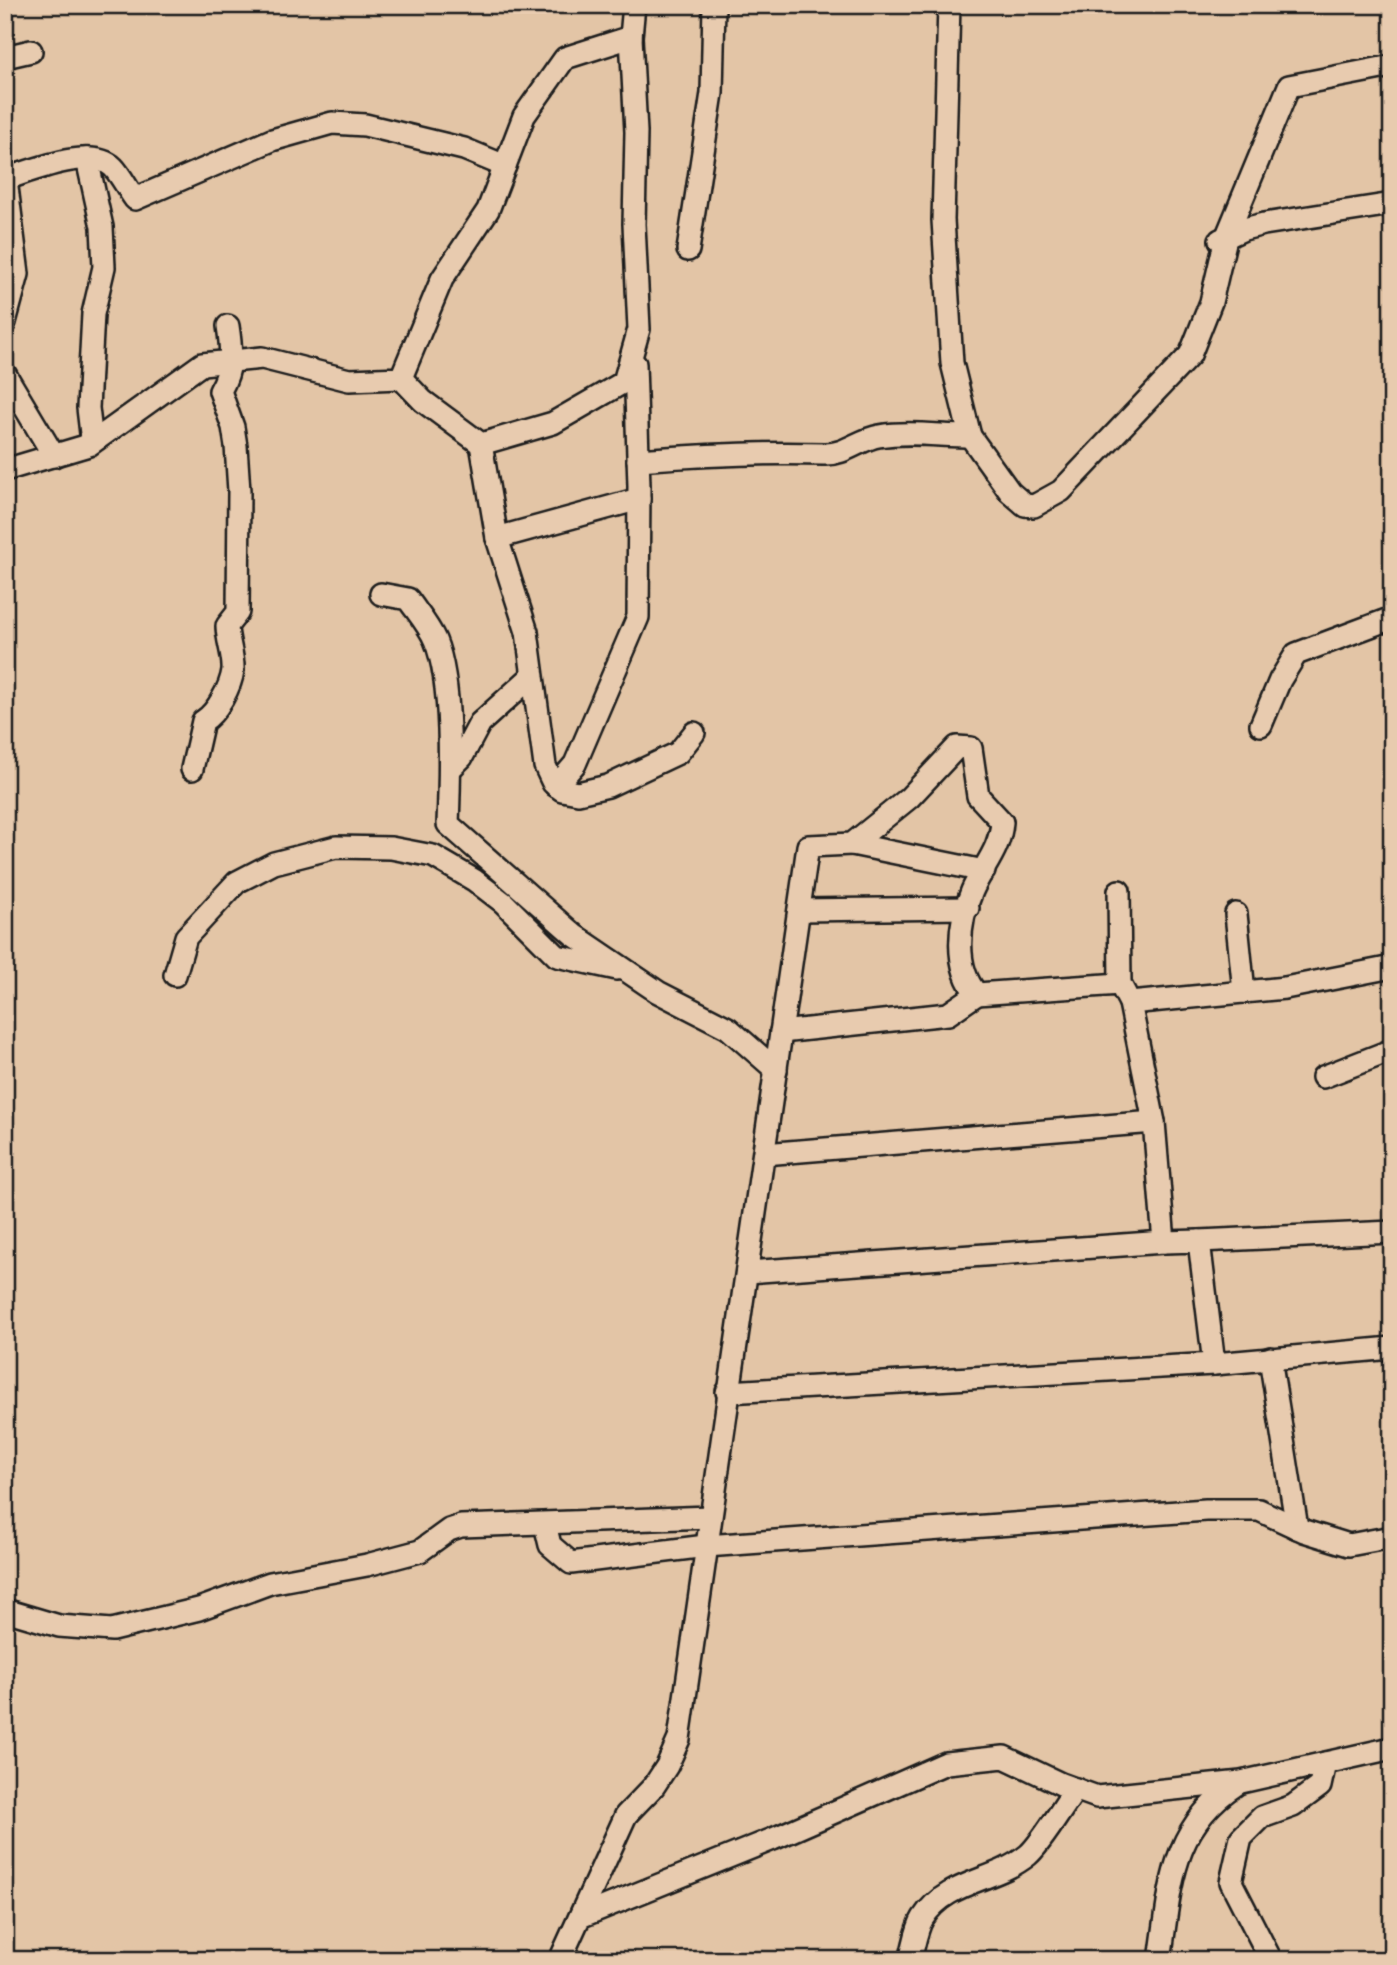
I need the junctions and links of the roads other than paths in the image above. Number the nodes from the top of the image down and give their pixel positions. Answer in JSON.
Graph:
{"nodes":[{"id":1,"x":634,"y":5,"type":"edge"},
{"id":2,"x":714,"y":5,"type":"edge"},
{"id":3,"x":949,"y":5,"type":"edge"},
{"id":4,"x":631,"y":37,"type":"junction"},
{"id":5,"x":31,"y":51,"type":"dead end"},
{"id":6,"x":5,"y":57,"type":"edge"},
{"id":7,"x":1392,"y":66,"type":"edge"},
{"id":8,"x":87,"y":159,"type":"junction"},
{"id":9,"x":505,"y":166,"type":"junction"},
{"id":10,"x":6,"y":179,"type":"edge"},
{"id":11,"x":1392,"y":204,"type":"edge"},
{"id":12,"x":1218,"y":240,"type":"junction"},
{"id":13,"x":688,"y":250,"type":"dead end"},
{"id":14,"x":5,"y":322,"type":"edge"},
{"id":15,"x":228,"y":326,"type":"dead end"},
{"id":16,"x":635,"y":344,"type":"junction"},
{"id":17,"x":233,"y":361,"type":"junction"},
{"id":18,"x":5,"y":374,"type":"edge"},
{"id":19,"x":401,"y":378,"type":"junction"},
{"id":20,"x":970,"y":436,"type":"junction"},
{"id":21,"x":92,"y":442,"type":"junction"},
{"id":22,"x":481,"y":444,"type":"junction"},
{"id":23,"x":54,"y":456,"type":"junction"},
{"id":24,"x":638,"y":460,"type":"junction"},
{"id":25,"x":5,"y":470,"type":"edge"},
{"id":26,"x":639,"y":499,"type":"junction"},
{"id":27,"x":497,"y":538,"type":"junction"},
{"id":28,"x":382,"y":594,"type":"dead end"},
{"id":29,"x":1392,"y":618,"type":"edge"},
{"id":30,"x":532,"y":676,"type":"junction"},
{"id":31,"x":1261,"y":725,"type":"dead end"},
{"id":32,"x":694,"y":733,"type":"dead end"},
{"id":33,"x":192,"y":768,"type":"dead end"},
{"id":34,"x":450,"y":769,"type":"junction"},
{"id":35,"x":556,"y":786,"type":"junction"},
{"id":36,"x":852,"y":844,"type":"junction"},
{"id":37,"x":984,"y":871,"type":"junction"},
{"id":38,"x":1119,"y":891,"type":"dead end"},
{"id":39,"x":968,"y":908,"type":"junction"},
{"id":40,"x":799,"y":910,"type":"junction"},
{"id":41,"x":1236,"y":914,"type":"dead end"},
{"id":42,"x":1392,"y":967,"type":"edge"},
{"id":43,"x":626,"y":971,"type":"junction"},
{"id":44,"x":175,"y":975,"type":"dead end"},
{"id":45,"x":1121,"y":984,"type":"junction"},
{"id":46,"x":1244,"y":992,"type":"junction"},
{"id":47,"x":977,"y":994,"type":"junction"},
{"id":48,"x":1130,"y":1003,"type":"junction"},
{"id":49,"x":781,"y":1032,"type":"junction"},
{"id":50,"x":1392,"y":1051,"type":"edge"},
{"id":51,"x":776,"y":1070,"type":"junction"},
{"id":52,"x":1323,"y":1077,"type":"dead end"},
{"id":53,"x":1154,"y":1122,"type":"junction"},
{"id":54,"x":764,"y":1154,"type":"junction"},
{"id":55,"x":1392,"y":1232,"type":"edge"},
{"id":56,"x":1199,"y":1241,"type":"junction"},
{"id":57,"x":1164,"y":1242,"type":"junction"},
{"id":58,"x":748,"y":1272,"type":"junction"},
{"id":59,"x":1392,"y":1348,"type":"edge"},
{"id":60,"x":1270,"y":1357,"type":"junction"},
{"id":61,"x":1213,"y":1364,"type":"junction"},
{"id":62,"x":727,"y":1392,"type":"junction"},
{"id":63,"x":710,"y":1517,"type":"junction"},
{"id":64,"x":545,"y":1524,"type":"junction"},
{"id":65,"x":1297,"y":1528,"type":"junction"},
{"id":66,"x":1392,"y":1537,"type":"edge"},
{"id":67,"x":706,"y":1546,"type":"junction"},
{"id":68,"x":5,"y":1610,"type":"edge"},
{"id":69,"x":1392,"y":1748,"type":"edge"},
{"id":70,"x":1325,"y":1763,"type":"junction"},
{"id":71,"x":1241,"y":1782,"type":"junction"},
{"id":72,"x":1076,"y":1789,"type":"junction"},
{"id":73,"x":580,"y":1917,"type":"junction"},
{"id":74,"x":560,"y":1960,"type":"edge"},
{"id":75,"x":910,"y":1960,"type":"edge"},
{"id":76,"x":1160,"y":1960,"type":"edge"},
{"id":77,"x":1271,"y":1960,"type":"edge"}],
"edges":[{"from":1,"to":4,"type":"street"},
{"from":2,"to":13,"type":"street"},
{"from":3,"to":20,"type":"street"},
{"from":4,"to":9,"type":"street"},
{"from":4,"to":16,"type":"street"},
{"from":5,"to":6,"type":"street"},
{"from":7,"to":12,"type":"street"},
{"from":8,"to":9,"type":"street"},
{"from":8,"to":10,"type":"street"},
{"from":8,"to":21,"type":"street"},
{"from":9,"to":19,"type":"street"},
{"from":10,"to":14,"type":"street"},
{"from":11,"to":12,"type":"street"},
{"from":12,"to":20,"type":"street"},
{"from":15,"to":17,"type":"street"},
{"from":16,"to":22,"type":"street"},
{"from":16,"to":24,"type":"street"},
{"from":17,"to":19,"type":"street"},
{"from":17,"to":21,"type":"street"},
{"from":17,"to":33,"type":"street"},
{"from":18,"to":23,"type":"street"},
{"from":19,"to":22,"type":"street"},
{"from":20,"to":24,"type":"street"},
{"from":21,"to":23,"type":"street"},
{"from":22,"to":27,"type":"street"},
{"from":23,"to":25,"type":"street"},
{"from":24,"to":26,"type":"street"},
{"from":26,"to":27,"type":"street"},
{"from":26,"to":35,"type":"street"},
{"from":27,"to":30,"type":"street"},
{"from":28,"to":34,"type":"street"},
{"from":29,"to":31,"type":"street"},
{"from":30,"to":34,"type":"street"},
{"from":30,"to":35,"type":"street"},
{"from":32,"to":35,"type":"street"},
{"from":34,"to":43,"type":"street"},
{"from":36,"to":37,"type":"street"},
{"from":36,"to":37,"type":"street"},
{"from":36,"to":40,"type":"street"},
{"from":37,"to":39,"type":"street"},
{"from":38,"to":45,"type":"street"},
{"from":39,"to":40,"type":"street"},
{"from":39,"to":47,"type":"street"},
{"from":40,"to":49,"type":"street"},
{"from":41,"to":46,"type":"street"},
{"from":42,"to":46,"type":"street"},
{"from":43,"to":44,"type":"street"},
{"from":43,"to":51,"type":"street"},
{"from":45,"to":47,"type":"street"},
{"from":45,"to":48,"type":"street"},
{"from":46,"to":48,"type":"street"},
{"from":47,"to":49,"type":"street"},
{"from":48,"to":53,"type":"street"},
{"from":49,"to":51,"type":"street"},
{"from":50,"to":52,"type":"street"},
{"from":51,"to":54,"type":"street"},
{"from":53,"to":54,"type":"street"},
{"from":53,"to":57,"type":"street"},
{"from":54,"to":58,"type":"street"},
{"from":55,"to":56,"type":"street"},
{"from":56,"to":57,"type":"street"},
{"from":56,"to":61,"type":"street"},
{"from":57,"to":58,"type":"street"},
{"from":58,"to":62,"type":"street"},
{"from":59,"to":60,"type":"street"},
{"from":60,"to":61,"type":"street"},
{"from":60,"to":65,"type":"street"},
{"from":61,"to":62,"type":"street"},
{"from":62,"to":63,"type":"street"},
{"from":63,"to":64,"type":"street"},
{"from":63,"to":67,"type":"street"},
{"from":64,"to":67,"type":"street"},
{"from":64,"to":68,"type":"street"},
{"from":65,"to":66,"type":"street"},
{"from":65,"to":67,"type":"street"},
{"from":67,"to":73,"type":"street"},
{"from":69,"to":70,"type":"street"},
{"from":70,"to":71,"type":"street"},
{"from":70,"to":77,"type":"street"},
{"from":71,"to":72,"type":"street"},
{"from":71,"to":76,"type":"street"},
{"from":72,"to":73,"type":"street"},
{"from":72,"to":75,"type":"street"},
{"from":73,"to":74,"type":"street"}]}
